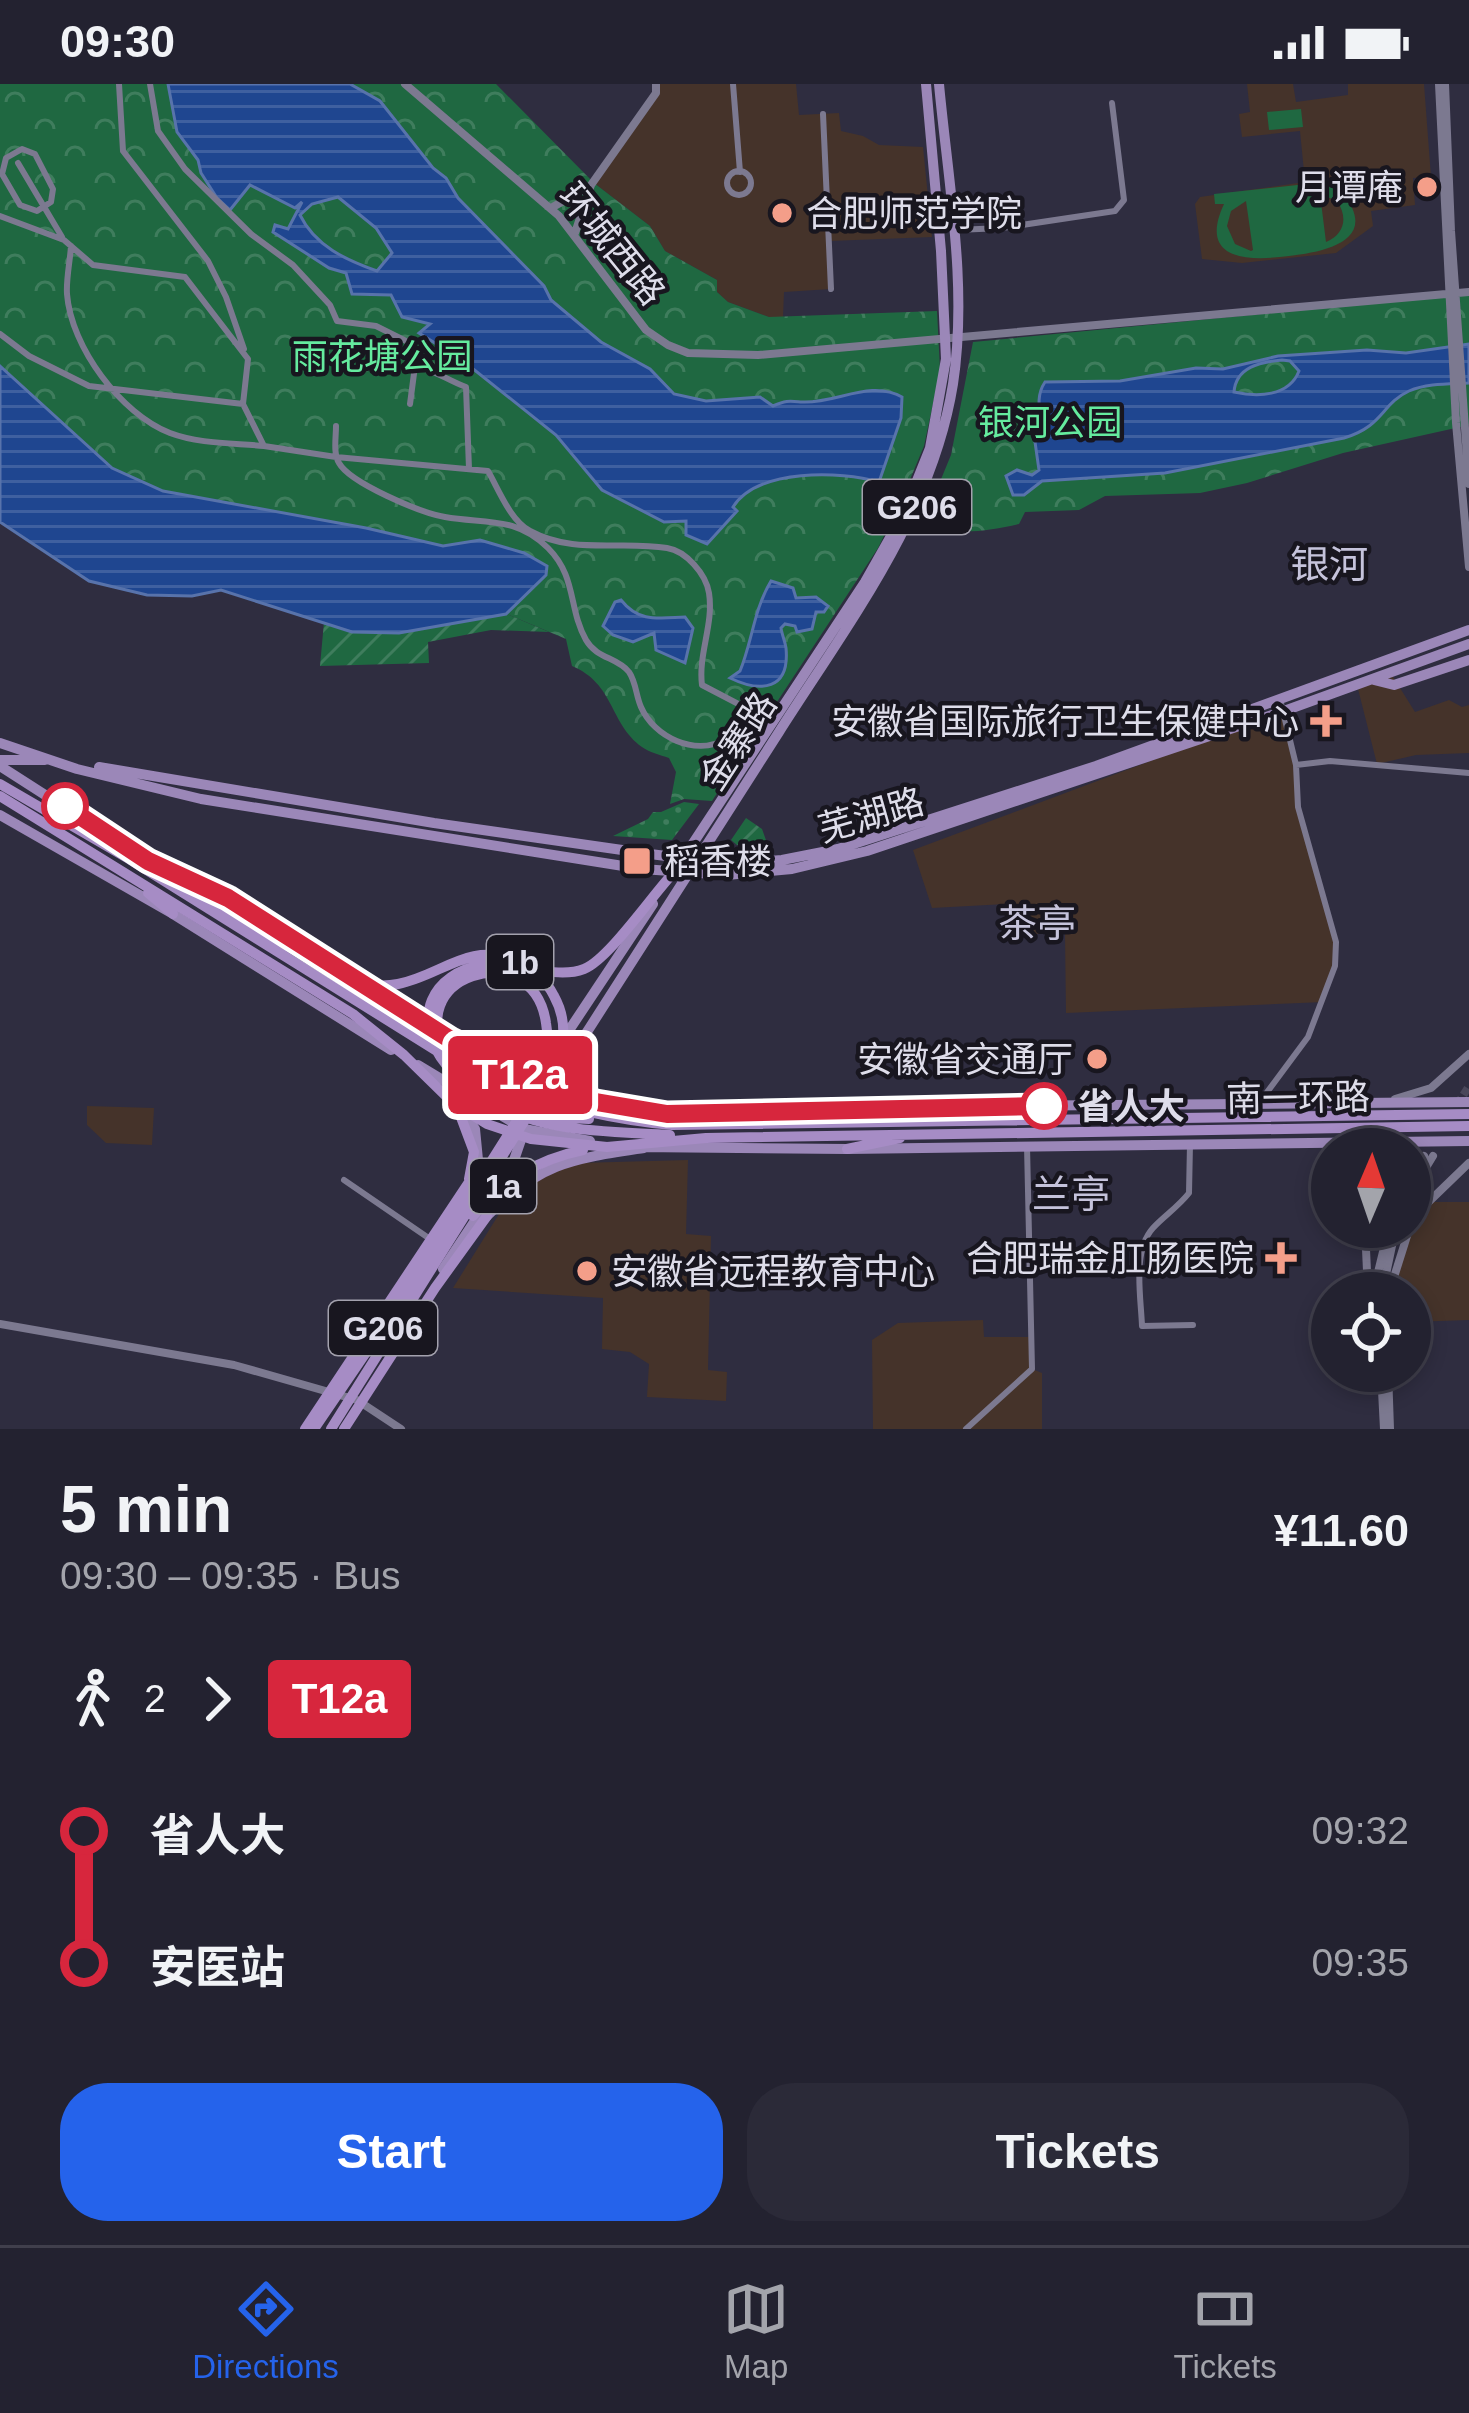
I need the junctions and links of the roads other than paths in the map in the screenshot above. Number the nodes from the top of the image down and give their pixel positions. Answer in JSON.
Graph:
{"nodes":[{"id":1,"x":118,"y":84,"type":"edge"},
{"id":2,"x":150,"y":84,"type":"edge"},
{"id":3,"x":405,"y":84,"type":"edge"},
{"id":4,"x":656,"y":84,"type":"edge"},
{"id":5,"x":733,"y":84,"type":"edge"},
{"id":6,"x":926,"y":84,"type":"edge"},
{"id":7,"x":939,"y":84,"type":"edge"},
{"id":8,"x":1442,"y":84,"type":"edge"},
{"id":9,"x":1112,"y":103,"type":"dead end"},
{"id":10,"x":823,"y":114,"type":"dead end"},
{"id":11,"x":18,"y":163,"type":"dead end"},
{"id":12,"x":740,"y":172,"type":"dead end"},
{"id":13,"x":591,"y":185,"type":"junction"},
{"id":14,"x":45,"y":208,"type":"junction"},
{"id":15,"x":551,"y":208,"type":"junction"},
{"id":16,"x":0,"y":217,"type":"edge"},
{"id":17,"x":953,"y":230,"type":"junction"},
{"id":18,"x":574,"y":234,"type":"junction"},
{"id":19,"x":68,"y":243,"type":"junction"},
{"id":20,"x":831,"y":289,"type":"dead end"},
{"id":21,"x":1469,"y":292,"type":"edge"},
{"id":22,"x":0,"y":334,"type":"edge"},
{"id":23,"x":952,"y":336,"type":"junction"},
{"id":24,"x":248,"y":359,"type":"junction"},
{"id":25,"x":415,"y":366,"type":"junction"},
{"id":26,"x":110,"y":387,"type":"junction"},
{"id":27,"x":243,"y":404,"type":"junction"},
{"id":28,"x":410,"y":404,"type":"dead end"},
{"id":29,"x":336,"y":426,"type":"dead end"},
{"id":30,"x":1460,"y":427,"type":"junction"},
{"id":31,"x":264,"y":446,"type":"junction"},
{"id":32,"x":336,"y":458,"type":"junction"},
{"id":33,"x":469,"y":469,"type":"junction"},
{"id":34,"x":1469,"y":484,"type":"edge"},
{"id":35,"x":527,"y":530,"type":"junction"},
{"id":36,"x":1469,"y":567,"type":"edge"},
{"id":37,"x":1469,"y":630,"type":"edge"},
{"id":38,"x":1469,"y":644,"type":"edge"},
{"id":39,"x":1469,"y":660,"type":"edge"},
{"id":40,"x":1371,"y":680,"type":"junction"},
{"id":41,"x":1282,"y":705,"type":"junction"},
{"id":42,"x":748,"y":710,"type":"junction"},
{"id":43,"x":773,"y":722,"type":"junction"},
{"id":44,"x":0,"y":743,"type":"edge"},
{"id":45,"x":55,"y":760,"type":"junction"},
{"id":46,"x":1296,"y":765,"type":"junction"},
{"id":47,"x":2,"y":767,"type":"edge"},
{"id":48,"x":1469,"y":773,"type":"edge"},
{"id":49,"x":0,"y":784,"type":"edge"},
{"id":50,"x":0,"y":796,"type":"edge"},
{"id":51,"x":0,"y":815,"type":"edge"},
{"id":52,"x":91,"y":822,"type":"junction"},
{"id":53,"x":683,"y":858,"type":"junction"},
{"id":54,"x":129,"y":859,"type":"junction"},
{"id":55,"x":699,"y":860,"type":"junction"},
{"id":56,"x":675,"y":871,"type":"junction"},
{"id":57,"x":692,"y":872,"type":"junction"},
{"id":58,"x":182,"y":901,"type":"junction"},
{"id":59,"x":1469,"y":1054,"type":"edge"},
{"id":60,"x":424,"y":1069,"type":"junction"},
{"id":61,"x":537,"y":1082,"type":"junction"},
{"id":62,"x":551,"y":1088,"type":"junction"},
{"id":63,"x":1469,"y":1102,"type":"edge"},
{"id":64,"x":1258,"y":1103,"type":"junction"},
{"id":65,"x":454,"y":1104,"type":"junction"},
{"id":66,"x":1376,"y":1105,"type":"junction"},
{"id":67,"x":881,"y":1113,"type":"junction"},
{"id":68,"x":1469,"y":1114,"type":"edge"},
{"id":69,"x":635,"y":1121,"type":"junction"},
{"id":70,"x":1407,"y":1121,"type":"junction"},
{"id":71,"x":509,"y":1122,"type":"junction"},
{"id":72,"x":1469,"y":1126,"type":"edge"},
{"id":73,"x":524,"y":1129,"type":"junction"},
{"id":74,"x":927,"y":1133,"type":"junction"},
{"id":75,"x":706,"y":1138,"type":"junction"},
{"id":76,"x":1469,"y":1141,"type":"edge"},
{"id":77,"x":1431,"y":1143,"type":"edge"},
{"id":78,"x":1190,"y":1144,"type":"junction"},
{"id":79,"x":1311,"y":1145,"type":"edge"},
{"id":80,"x":1028,"y":1146,"type":"junction"},
{"id":81,"x":607,"y":1148,"type":"junction"},
{"id":82,"x":644,"y":1148,"type":"junction"},
{"id":83,"x":847,"y":1149,"type":"junction"},
{"id":84,"x":1469,"y":1163,"type":"edge"},
{"id":85,"x":474,"y":1175,"type":"junction"},
{"id":86,"x":344,"y":1180,"type":"dead end"},
{"id":87,"x":488,"y":1216,"type":"joint"},
{"id":88,"x":431,"y":1240,"type":"junction"},
{"id":89,"x":1393,"y":1272,"type":"edge"},
{"id":90,"x":433,"y":1273,"type":"junction"},
{"id":91,"x":412,"y":1283,"type":"junction"},
{"id":92,"x":0,"y":1324,"type":"edge"},
{"id":93,"x":1193,"y":1325,"type":"dead end"},
{"id":94,"x":329,"y":1392,"type":"junction"},
{"id":95,"x":1385,"y":1392,"type":"edge"},
{"id":96,"x":357,"y":1400,"type":"junction"},
{"id":97,"x":302,"y":1429,"type":"edge"},
{"id":98,"x":314,"y":1429,"type":"edge"},
{"id":99,"x":338,"y":1429,"type":"edge"},
{"id":100,"x":401,"y":1429,"type":"edge"},
{"id":101,"x":966,"y":1429,"type":"edge"},
{"id":102,"x":1387,"y":1429,"type":"edge"}],
"edges":[{"from":1,"to":24,"type":"street"},
{"from":2,"to":25,"type":"street"},
{"from":3,"to":15,"type":"street","name":"环城西路"},
{"from":4,"to":13,"type":"street"},
{"from":5,"to":12,"type":"street"},
{"from":6,"to":23,"type":"main road","name":"金寨路"},
{"from":7,"to":17,"type":"main road","name":"金寨路","number":"G206"},
{"from":8,"to":30,"type":"street"},
{"from":9,"to":17,"type":"street"},
{"from":10,"to":20,"type":"street"},
{"from":11,"to":14,"type":"street"},
{"from":13,"to":15,"type":"street"},
{"from":13,"to":18,"type":"street"},
{"from":14,"to":14,"type":"street"},
{"from":14,"to":19,"type":"street"},
{"from":15,"to":18,"type":"street","name":"环城西路"},
{"from":16,"to":19,"type":"street"},
{"from":17,"to":23,"type":"main road","name":"金寨路","number":"G206"},
{"from":18,"to":23,"type":"street","name":"环城西路"},
{"from":19,"to":24,"type":"street"},
{"from":19,"to":26,"type":"street"},
{"from":21,"to":23,"type":"street","name":"环城西路"},
{"from":22,"to":26,"type":"street"},
{"from":23,"to":43,"type":"main road","name":"金寨路"},
{"from":23,"to":55,"type":"main road","name":"金寨路","number":"G206"},
{"from":24,"to":27,"type":"street"},
{"from":25,"to":28,"type":"street"},
{"from":25,"to":33,"type":"street"},
{"from":26,"to":27,"type":"street"},
{"from":26,"to":31,"type":"street"},
{"from":27,"to":31,"type":"street"},
{"from":29,"to":32,"type":"street"},
{"from":30,"to":34,"type":"street"},
{"from":30,"to":36,"type":"street"},
{"from":31,"to":32,"type":"street"},
{"from":32,"to":33,"type":"street"},
{"from":32,"to":35,"type":"street"},
{"from":33,"to":35,"type":"street"},
{"from":35,"to":42,"type":"street"},
{"from":35,"to":42,"type":"street"},
{"from":37,"to":41,"type":"main road","name":"芜湖路"},
{"from":38,"to":40,"type":"main road","name":"芜湖路"},
{"from":39,"to":40,"type":"main road"},
{"from":40,"to":41,"type":"main road","name":"芜湖路"},
{"from":41,"to":46,"type":"street"},
{"from":41,"to":55,"type":"main road","name":"芜湖路"},
{"from":41,"to":57,"type":"main road","name":"芜湖路"},
{"from":42,"to":43,"type":"street"},
{"from":43,"to":53,"type":"main road","name":"金寨路"},
{"from":44,"to":45,"type":"main road","name":"芜湖路"},
{"from":45,"to":47,"type":"main road"},
{"from":45,"to":53,"type":"main road","name":"芜湖路"},
{"from":45,"to":56,"type":"main road","name":"芜湖路"},
{"from":46,"to":48,"type":"street"},
{"from":46,"to":64,"type":"street"},
{"from":47,"to":52,"type":"main road"},
{"from":49,"to":54,"type":"highway"},
{"from":50,"to":58,"type":"highway"},
{"from":51,"to":58,"type":"main road"},
{"from":52,"to":54,"type":"main road"},
{"from":52,"to":61,"type":"main road"},
{"from":53,"to":55,"type":"main road","name":"芜湖路"},
{"from":53,"to":56,"type":"main road","name":"金寨路"},
{"from":54,"to":58,"type":"main road","number":"1b"},
{"from":55,"to":57,"type":"main road","name":"金寨路","number":"G206"},
{"from":56,"to":57,"type":"main road","name":"芜湖路"},
{"from":56,"to":61,"type":"main road","name":"金寨路"},
{"from":56,"to":75,"type":"highway"},
{"from":57,"to":62,"type":"main road","name":"金寨路"},
{"from":58,"to":60,"type":"main road"},
{"from":58,"to":65,"type":"highway","name":"南一环路"},
{"from":58,"to":69,"type":"highway","name":"南一环路"},
{"from":58,"to":90,"type":"highway","number":"1b"},
{"from":59,"to":66,"type":"street"},
{"from":60,"to":71,"type":"main road"},
{"from":60,"to":85,"type":"main road"},
{"from":61,"to":62,"type":"main road"},
{"from":61,"to":71,"type":"highway"},
{"from":62,"to":67,"type":"main road"},
{"from":62,"to":73,"type":"main road","name":"金寨路"},
{"from":63,"to":66,"type":"main road"},
{"from":64,"to":66,"type":"main road"},
{"from":64,"to":67,"type":"main road"},
{"from":65,"to":81,"type":"highway","name":"南一环路"},
{"from":65,"to":91,"type":"highway"},
{"from":67,"to":69,"type":"highway","name":"南一环路"},
{"from":67,"to":70,"type":"highway","name":"南一环路"},
{"from":68,"to":70,"type":"highway"},
{"from":69,"to":91,"type":"highway","number":"G206"},
{"from":70,"to":72,"type":"highway"},
{"from":70,"to":74,"type":"highway","name":"南一环路"},
{"from":71,"to":73,"type":"main road"},
{"from":71,"to":85,"type":"highway"},
{"from":73,"to":82,"type":"main road"},
{"from":73,"to":96,"type":"main road","name":"金寨路"},
{"from":74,"to":75,"type":"highway","name":"南一环路"},
{"from":74,"to":83,"type":"highway"},
{"from":75,"to":81,"type":"highway","name":"南一环路"},
{"from":76,"to":77,"type":"main road"},
{"from":78,"to":79,"type":"main road"},
{"from":78,"to":80,"type":"main road"},
{"from":78,"to":93,"type":"street"},
{"from":80,"to":83,"type":"main road"},
{"from":80,"to":101,"type":"street"},
{"from":81,"to":90,"type":"highway","number":"1a"},
{"from":82,"to":83,"type":"main road"},
{"from":82,"to":87,"type":"main road"},
{"from":84,"to":89,"type":"street"},
{"from":85,"to":88,"type":"highway"},
{"from":85,"to":97,"type":"highway"},
{"from":86,"to":88,"type":"street"},
{"from":87,"to":99,"type":"highway"},
{"from":88,"to":94,"type":"highway"},
{"from":90,"to":99,"type":"highway"},
{"from":91,"to":98,"type":"highway","number":"G206"},
{"from":92,"to":94,"type":"street"},
{"from":94,"to":96,"type":"street"},
{"from":94,"to":97,"type":"highway"},
{"from":95,"to":102,"type":"street"},
{"from":96,"to":99,"type":"main road","name":"金寨路"},
{"from":96,"to":100,"type":"street"}]}
